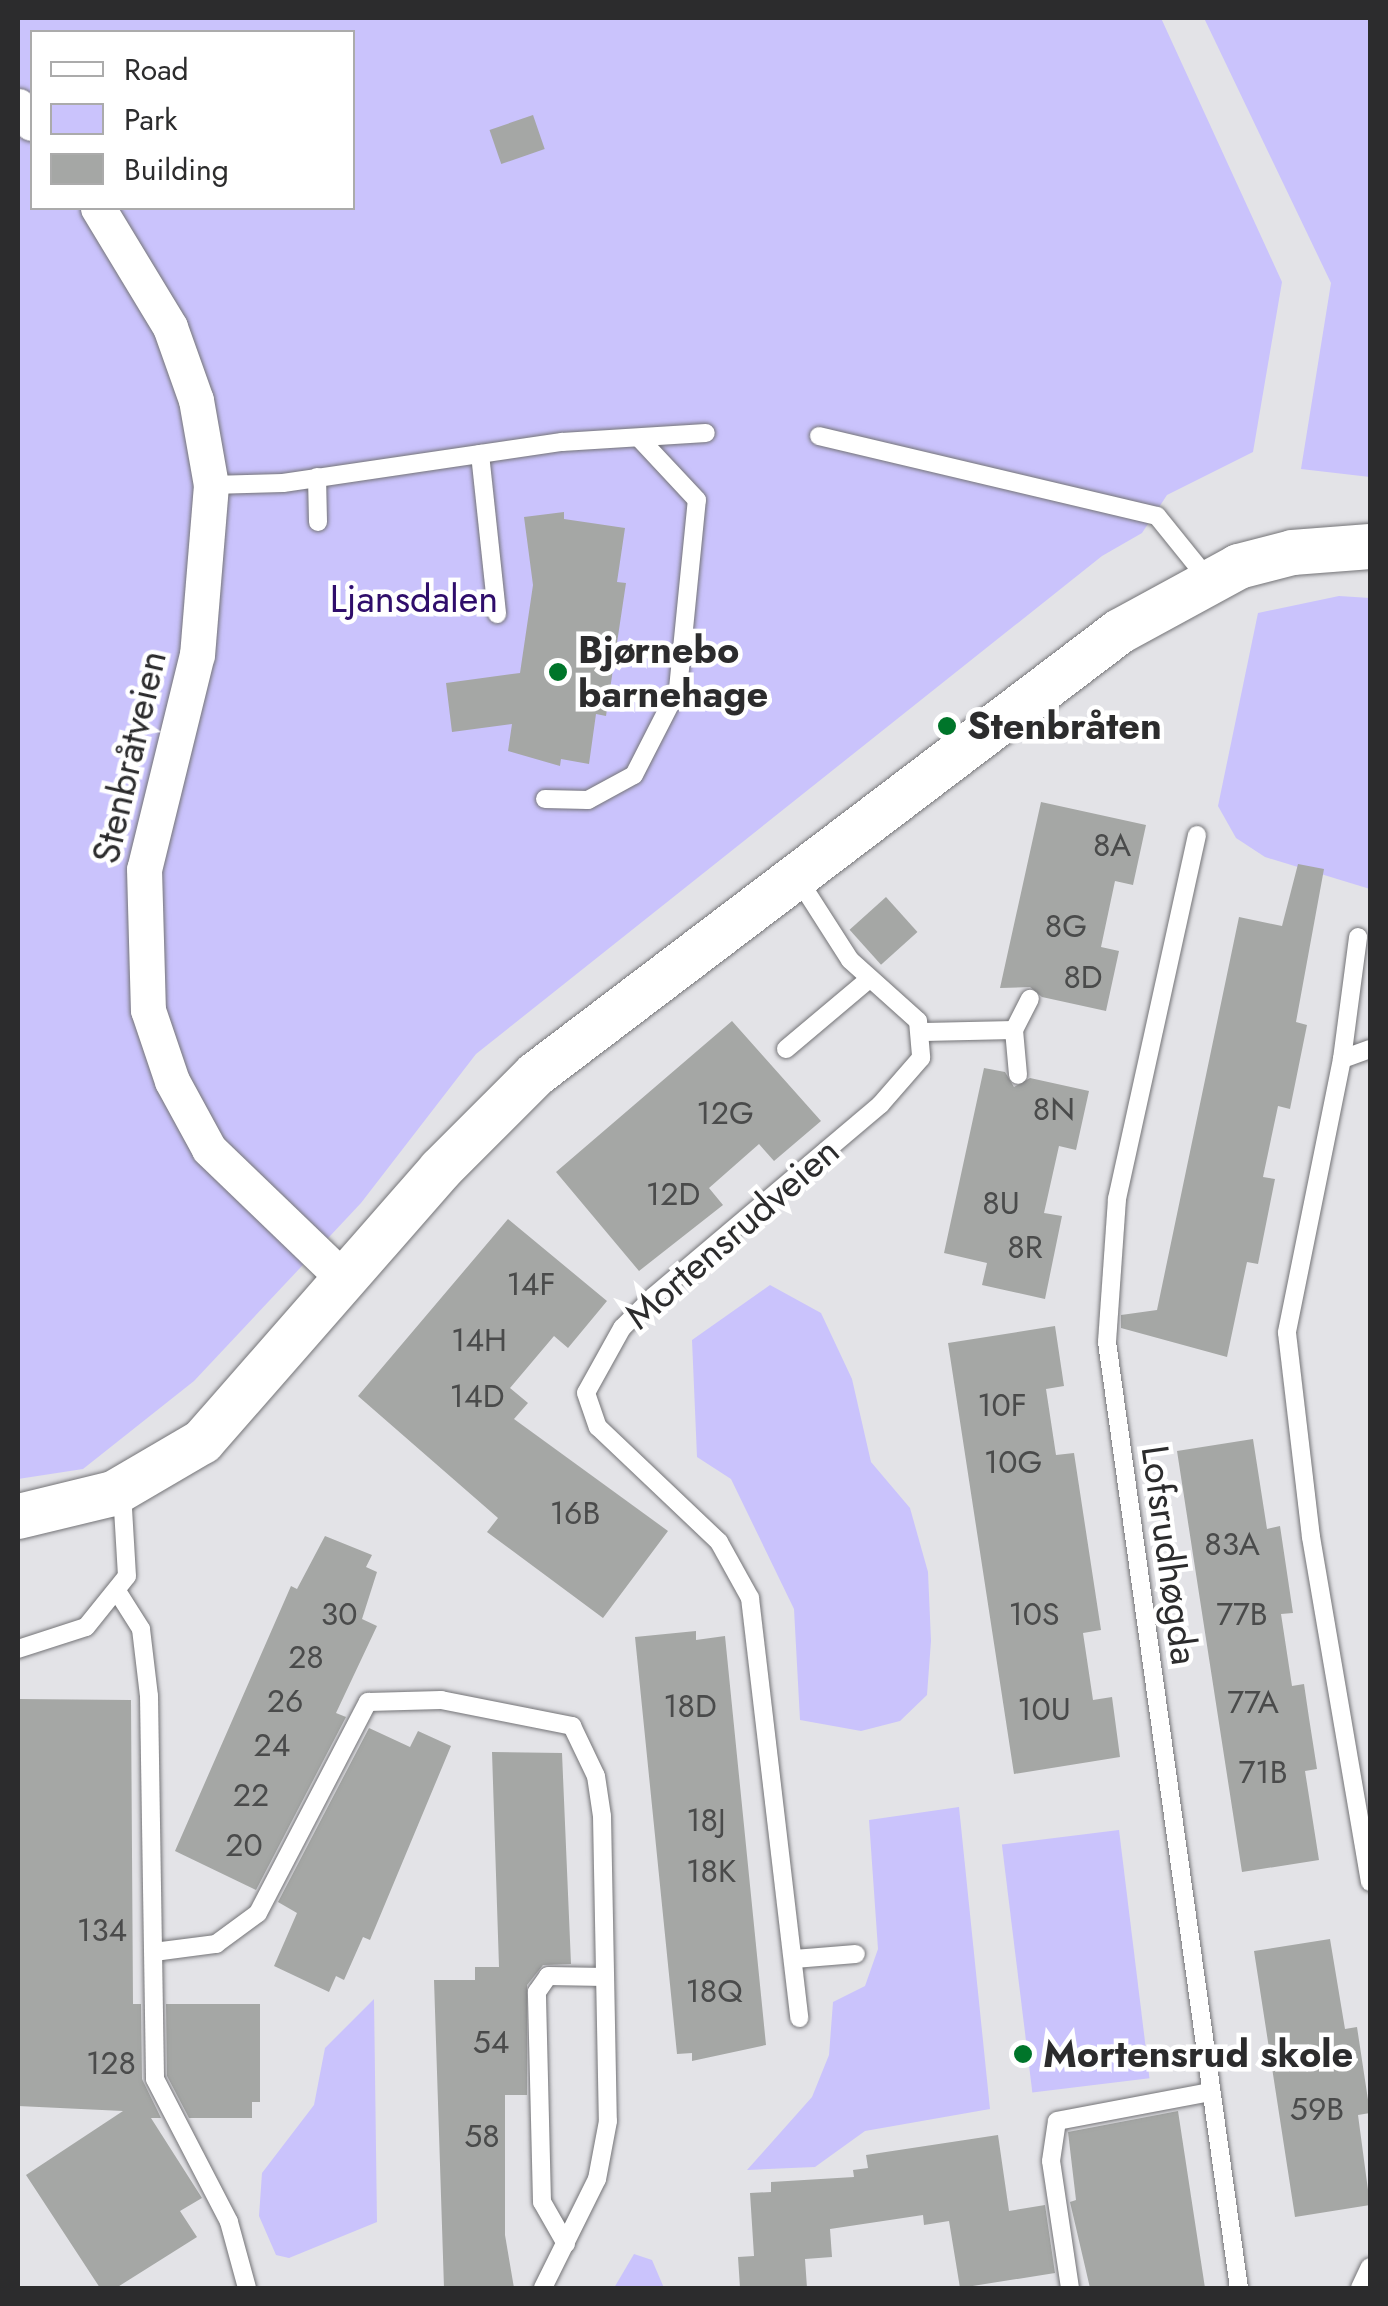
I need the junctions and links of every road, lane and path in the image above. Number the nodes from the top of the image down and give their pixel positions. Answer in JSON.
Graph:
{"nodes":[{"id":1,"x":99,"y":210,"type":"edge"},
{"id":2,"x":706,"y":434,"type":"dead end"},
{"id":3,"x":819,"y":436,"type":"dead end"},
{"id":4,"x":638,"y":438,"type":"junction"},
{"id":5,"x":480,"y":454,"type":"junction"},
{"id":6,"x":317,"y":477,"type":"junction"},
{"id":7,"x":212,"y":486,"type":"junction"},
{"id":8,"x":318,"y":522,"type":"dead end"},
{"id":9,"x":1370,"y":546,"type":"edge"},
{"id":10,"x":1207,"y":578,"type":"junction"},
{"id":11,"x":497,"y":614,"type":"dead end"},
{"id":12,"x":545,"y":799,"type":"dead end"},
{"id":13,"x":1197,"y":834,"type":"dead end"},
{"id":14,"x":795,"y":874,"type":"junction"},
{"id":15,"x":1358,"y":937,"type":"dead end"},
{"id":16,"x":868,"y":980,"type":"junction"},
{"id":17,"x":1030,"y":999,"type":"dead end"},
{"id":18,"x":1014,"y":1030,"type":"junction"},
{"id":19,"x":924,"y":1032,"type":"junction"},
{"id":20,"x":786,"y":1048,"type":"dead end"},
{"id":21,"x":1370,"y":1048,"type":"edge"},
{"id":22,"x":1342,"y":1059,"type":"junction"},
{"id":23,"x":1018,"y":1074,"type":"dead end"},
{"id":24,"x":346,"y":1281,"type":"junction"},
{"id":25,"x":122,"y":1490,"type":"junction"},
{"id":26,"x":18,"y":1516,"type":"edge"},
{"id":27,"x":117,"y":1591,"type":"junction"},
{"id":28,"x":18,"y":1649,"type":"edge"},
{"id":29,"x":1370,"y":1882,"type":"edge"},
{"id":30,"x":154,"y":1952,"type":"junction"},
{"id":31,"x":856,"y":1954,"type":"dead end"},
{"id":32,"x":794,"y":1959,"type":"junction"},
{"id":33,"x":604,"y":1977,"type":"junction"},
{"id":34,"x":799,"y":2018,"type":"dead end"},
{"id":35,"x":1211,"y":2092,"type":"junction"},
{"id":36,"x":566,"y":2244,"type":"junction"},
{"id":37,"x":1370,"y":2267,"type":"edge"},
{"id":38,"x":247,"y":2288,"type":"edge"},
{"id":39,"x":542,"y":2288,"type":"edge"},
{"id":40,"x":1070,"y":2288,"type":"edge"},
{"id":41,"x":1239,"y":2288,"type":"edge"},
{"id":42,"x":1360,"y":2288,"type":"edge"}],
"edges":[{"from":1,"to":7,"type":"street","name":"Stenbråtveien"},
{"from":2,"to":4,"type":"lane"},
{"from":3,"to":10,"type":"lane"},
{"from":4,"to":5,"type":"lane"},
{"from":4,"to":12,"type":"lane"},
{"from":5,"to":6,"type":"lane"},
{"from":5,"to":11,"type":"lane"},
{"from":6,"to":7,"type":"lane"},
{"from":6,"to":8,"type":"lane"},
{"from":7,"to":24,"type":"street","name":"Stenbråtveien"},
{"from":9,"to":10,"type":"street"},
{"from":10,"to":14,"type":"street"},
{"from":13,"to":35,"type":"lane","name":"Lofsrudhøgda"},
{"from":14,"to":16,"type":"lane"},
{"from":14,"to":24,"type":"street"},
{"from":15,"to":22,"type":"lane"},
{"from":16,"to":19,"type":"lane"},
{"from":16,"to":20,"type":"lane"},
{"from":17,"to":18,"type":"lane"},
{"from":18,"to":19,"type":"lane"},
{"from":18,"to":23,"type":"lane"},
{"from":19,"to":32,"type":"lane","name":"Mortensrudveien"},
{"from":21,"to":22,"type":"lane"},
{"from":22,"to":29,"type":"lane"},
{"from":24,"to":25,"type":"street"},
{"from":25,"to":26,"type":"street"},
{"from":25,"to":27,"type":"lane"},
{"from":27,"to":28,"type":"lane"},
{"from":27,"to":30,"type":"lane"},
{"from":30,"to":33,"type":"lane"},
{"from":30,"to":38,"type":"lane"},
{"from":31,"to":32,"type":"lane"},
{"from":32,"to":34,"type":"lane","name":"Mortensrudveien"},
{"from":33,"to":36,"type":"lane"},
{"from":33,"to":36,"type":"lane"},
{"from":35,"to":40,"type":"lane"},
{"from":35,"to":41,"type":"lane","name":"Lofsrudhøgda"},
{"from":36,"to":39,"type":"lane"},
{"from":37,"to":42,"type":"lane"}]}
